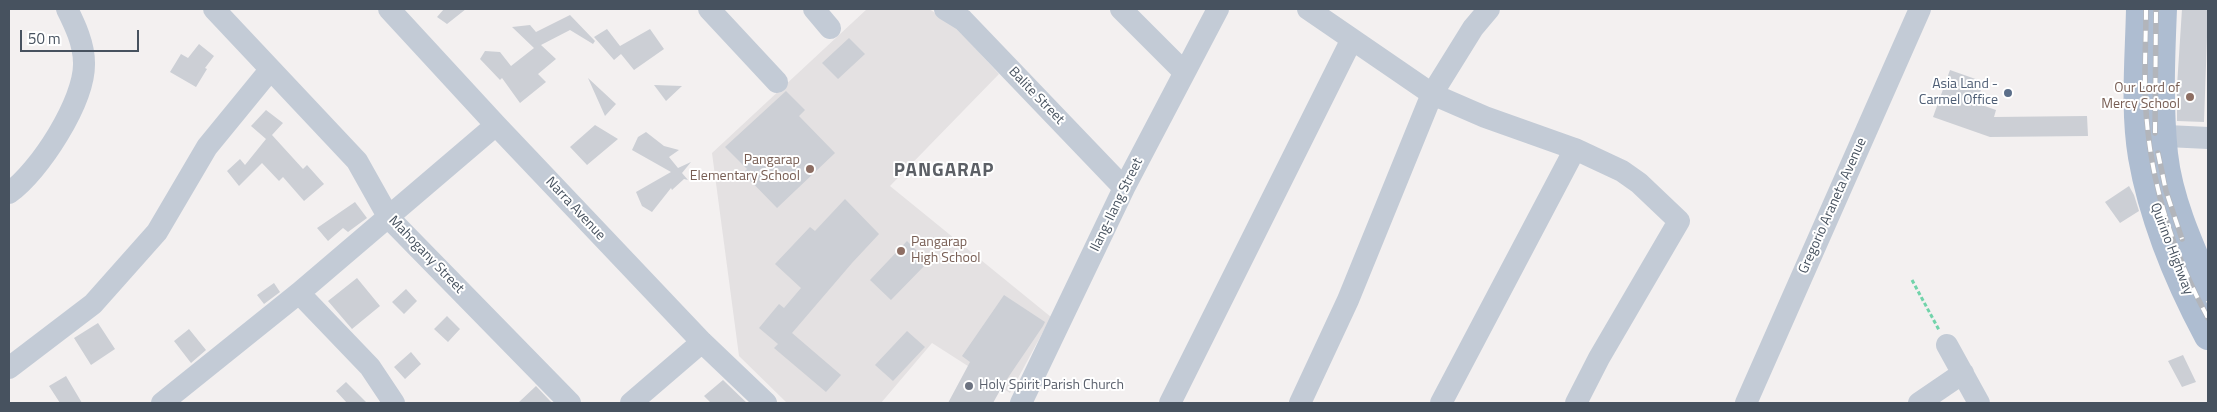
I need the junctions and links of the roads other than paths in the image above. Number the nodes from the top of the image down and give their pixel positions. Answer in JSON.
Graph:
{"nodes":[{"id":1,"x":67,"y":9,"type":"edge"},
{"id":2,"x":214,"y":9,"type":"edge"},
{"id":3,"x":389,"y":9,"type":"edge"},
{"id":4,"x":709,"y":9,"type":"edge"},
{"id":5,"x":814,"y":9,"type":"edge"},
{"id":6,"x":945,"y":9,"type":"edge"},
{"id":7,"x":1121,"y":9,"type":"edge"},
{"id":8,"x":1218,"y":9,"type":"edge"},
{"id":9,"x":1308,"y":9,"type":"edge"},
{"id":10,"x":1489,"y":9,"type":"edge"},
{"id":11,"x":1920,"y":9,"type":"edge"},
{"id":12,"x":2140,"y":9,"type":"edge"},
{"id":13,"x":2163,"y":9,"type":"edge"},
{"id":14,"x":830,"y":28,"type":"dead end"},
{"id":15,"x":1352,"y":39,"type":"junction"},
{"id":16,"x":270,"y":70,"type":"junction"},
{"id":17,"x":1184,"y":72,"type":"junction"},
{"id":18,"x":777,"y":82,"type":"dead end"},
{"id":19,"x":1432,"y":94,"type":"junction"},
{"id":20,"x":496,"y":125,"type":"junction"},
{"id":21,"x":2151,"y":135,"type":"junction"},
{"id":22,"x":2208,"y":138,"type":"edge"},
{"id":23,"x":1575,"y":149,"type":"junction"},
{"id":24,"x":1124,"y":188,"type":"junction"},
{"id":25,"x":9,"y":193,"type":"edge"},
{"id":26,"x":389,"y":218,"type":"junction"},
{"id":27,"x":2208,"y":288,"type":"edge"},
{"id":28,"x":299,"y":293,"type":"junction"},
{"id":29,"x":2208,"y":336,"type":"edge"},
{"id":30,"x":702,"y":342,"type":"junction"},
{"id":31,"x":1947,"y":345,"type":"road end"},
{"id":32,"x":9,"y":368,"type":"edge"},
{"id":33,"x":1963,"y":373,"type":"junction"},
{"id":34,"x":162,"y":403,"type":"edge"},
{"id":35,"x":394,"y":403,"type":"edge"},
{"id":36,"x":570,"y":403,"type":"edge"},
{"id":37,"x":631,"y":403,"type":"edge"},
{"id":38,"x":766,"y":403,"type":"edge"},
{"id":39,"x":1021,"y":403,"type":"edge"},
{"id":40,"x":1170,"y":403,"type":"edge"},
{"id":41,"x":1300,"y":403,"type":"edge"},
{"id":42,"x":1441,"y":403,"type":"edge"},
{"id":43,"x":1576,"y":403,"type":"edge"},
{"id":44,"x":1746,"y":403,"type":"edge"},
{"id":45,"x":1919,"y":403,"type":"edge"},
{"id":46,"x":1978,"y":403,"type":"edge"}],
"edges":[{"from":1,"to":25,"type":"street"},
{"from":2,"to":16,"type":"street","name":"Mahogany Street"},
{"from":3,"to":20,"type":"street","name":"Narra Avenue"},
{"from":4,"to":18,"type":"street"},
{"from":5,"to":14,"type":"street"},
{"from":6,"to":24,"type":"street","name":"Balite Street"},
{"from":7,"to":17,"type":"street"},
{"from":8,"to":17,"type":"street","name":"Ilang-Ilang Street"},
{"from":9,"to":15,"type":"street"},
{"from":10,"to":19,"type":"street"},
{"from":11,"to":44,"type":"street","name":"Gregorio Araneta Avenue"},
{"from":12,"to":21,"type":"main road","name":"Quirino Highway"},
{"from":13,"to":21,"type":"main road","name":"Quirino Highway"},
{"from":15,"to":19,"type":"street"},
{"from":15,"to":40,"type":"street"},
{"from":16,"to":26,"type":"street","name":"Mahogany Street"},
{"from":16,"to":32,"type":"street"},
{"from":17,"to":24,"type":"street","name":"Ilang-Ilang Street"},
{"from":19,"to":23,"type":"street"},
{"from":19,"to":41,"type":"street"},
{"from":20,"to":26,"type":"street"},
{"from":20,"to":30,"type":"street","name":"Narra Avenue"},
{"from":21,"to":22,"type":"street"},
{"from":21,"to":27,"type":"main road","name":"Quirino Highway"},
{"from":21,"to":29,"type":"main road","name":"Quirino Highway"},
{"from":23,"to":42,"type":"street"},
{"from":23,"to":43,"type":"street"},
{"from":24,"to":39,"type":"street","name":"Ilang-Ilang Street"},
{"from":26,"to":28,"type":"street"},
{"from":26,"to":36,"type":"street","name":"Mahogany Street"},
{"from":28,"to":34,"type":"street"},
{"from":28,"to":35,"type":"street"},
{"from":30,"to":37,"type":"street"},
{"from":30,"to":38,"type":"street","name":"Narra Avenue"},
{"from":31,"to":33,"type":"street"},
{"from":33,"to":45,"type":"street"},
{"from":33,"to":46,"type":"street"}]}
